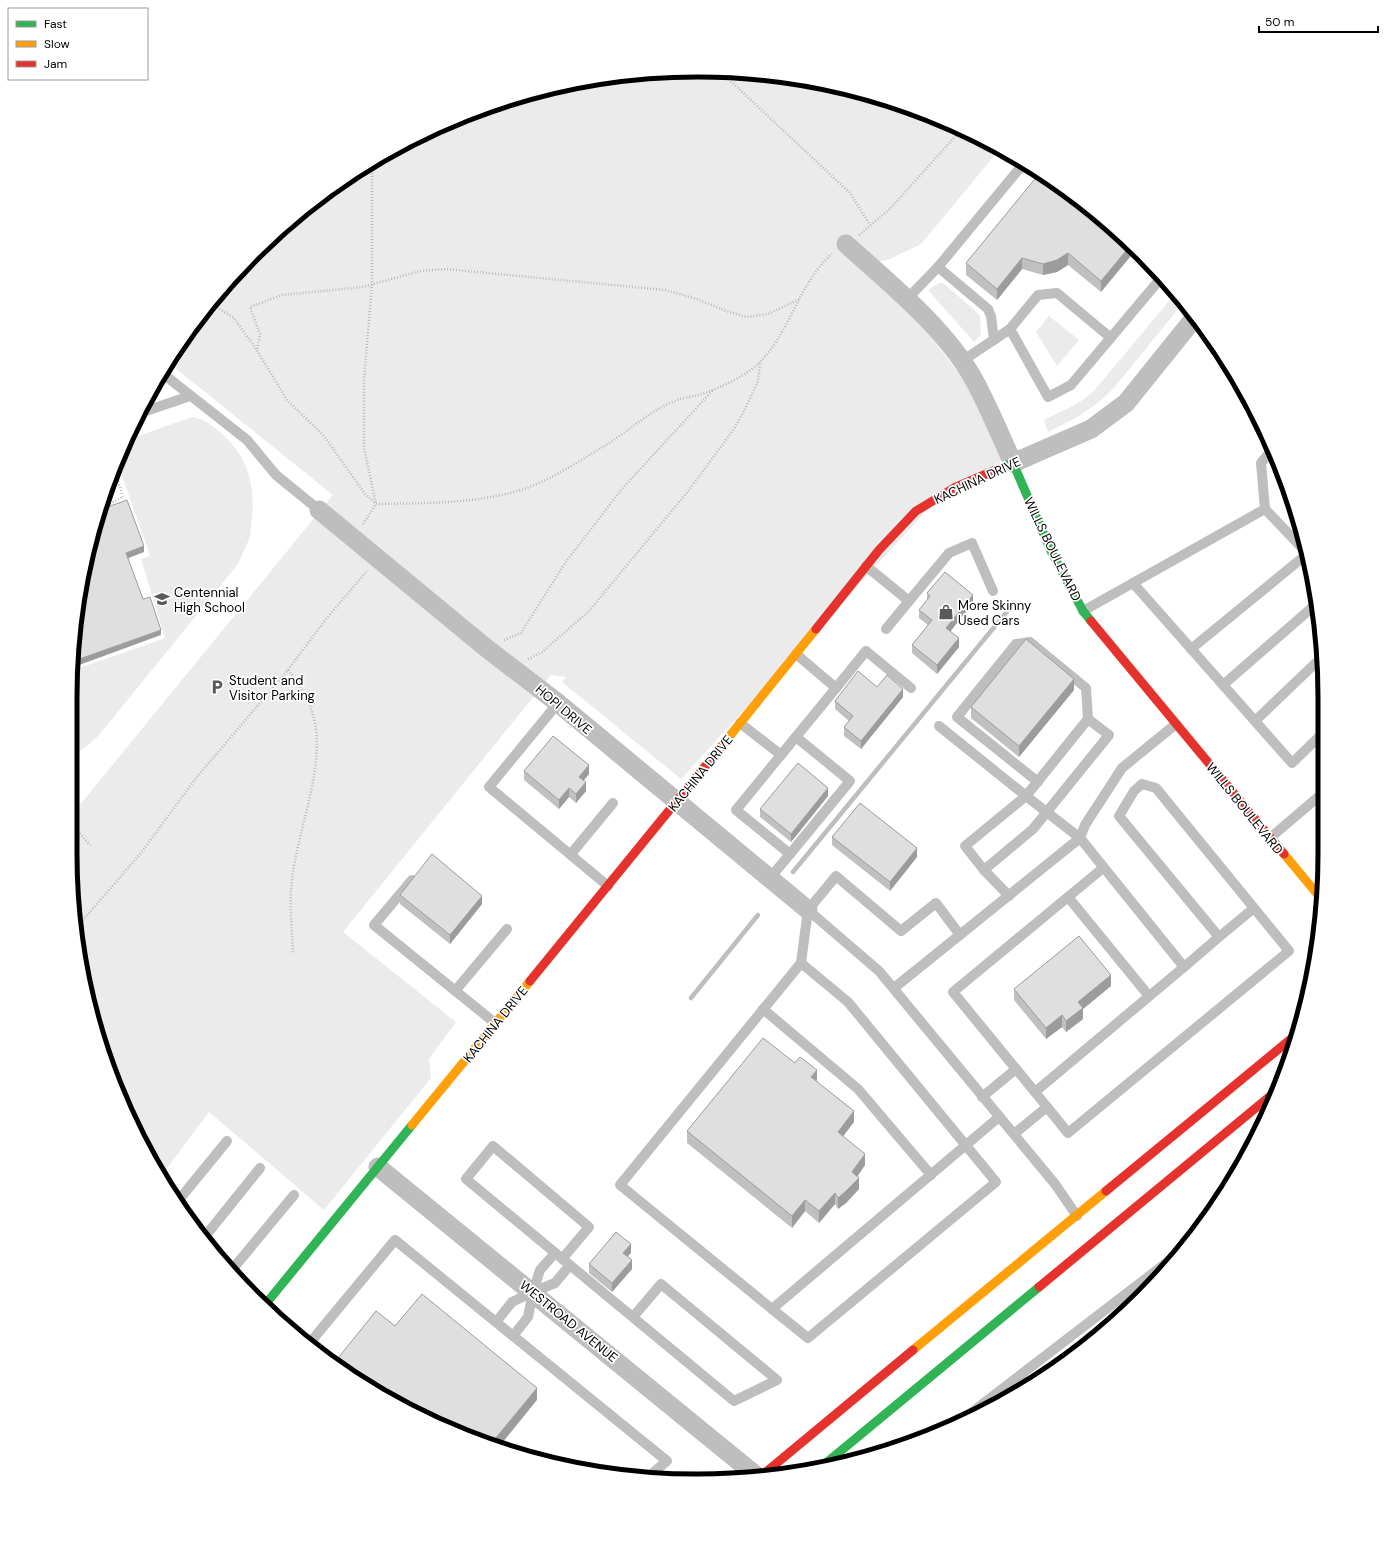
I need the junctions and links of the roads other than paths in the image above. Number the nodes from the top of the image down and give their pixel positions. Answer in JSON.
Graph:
{"nodes":[{"id":1,"x":1020,"y":168,"type":"edge"},
{"id":2,"x":846,"y":244,"type":"road end"},
{"id":3,"x":938,"y":267,"type":"junction"},
{"id":4,"x":1158,"y":282,"type":"edge"},
{"id":5,"x":907,"y":300,"type":"junction"},
{"id":6,"x":1191,"y":322,"type":"edge"},
{"id":7,"x":1010,"y":329,"type":"junction"},
{"id":8,"x":1111,"y":338,"type":"junction"},
{"id":9,"x":994,"y":340,"type":"junction"},
{"id":10,"x":962,"y":362,"type":"junction"},
{"id":11,"x":167,"y":377,"type":"edge"},
{"id":12,"x":190,"y":396,"type":"junction"},
{"id":13,"x":148,"y":410,"type":"edge"},
{"id":14,"x":1268,"y":454,"type":"edge"},
{"id":15,"x":1013,"y":463,"type":"junction"},
{"id":16,"x":1266,"y":509,"type":"junction"},
{"id":17,"x":319,"y":510,"type":"joint"},
{"id":18,"x":1299,"y":544,"type":"edge"},
{"id":19,"x":1302,"y":557,"type":"edge"},
{"id":20,"x":866,"y":566,"type":"junction"},
{"id":21,"x":1133,"y":583,"type":"junction"},
{"id":22,"x":993,"y":591,"type":"dead end"},
{"id":23,"x":909,"y":601,"type":"junction"},
{"id":24,"x":1311,"y":608,"type":"edge"},
{"id":25,"x":1084,"y":611,"type":"junction"},
{"id":26,"x":886,"y":629,"type":"dead end"},
{"id":27,"x":1191,"y":649,"type":"junction"},
{"id":28,"x":796,"y":654,"type":"junction"},
{"id":29,"x":1317,"y":662,"type":"edge"},
{"id":30,"x":1223,"y":685,"type":"junction"},
{"id":31,"x":836,"y":688,"type":"junction"},
{"id":32,"x":911,"y":688,"type":"dead end"},
{"id":33,"x":558,"y":703,"type":"junction"},
{"id":34,"x":1088,"y":719,"type":"junction"},
{"id":35,"x":1255,"y":721,"type":"junction"},
{"id":36,"x":740,"y":722,"type":"junction"},
{"id":37,"x":1176,"y":724,"type":"junction"},
{"id":38,"x":938,"y":726,"type":"dead end"},
{"id":39,"x":796,"y":737,"type":"junction"},
{"id":40,"x":1318,"y":738,"type":"edge"},
{"id":41,"x":781,"y":755,"type":"junction"},
{"id":42,"x":1038,"y":782,"type":"junction"},
{"id":43,"x":1026,"y":796,"type":"junction"},
{"id":44,"x":1318,"y":797,"type":"edge"},
{"id":45,"x":676,"y":802,"type":"junction"},
{"id":46,"x":613,"y":803,"type":"dead end"},
{"id":47,"x":1047,"y":813,"type":"junction"},
{"id":48,"x":1080,"y":838,"type":"junction"},
{"id":49,"x":1270,"y":838,"type":"junction"},
{"id":50,"x":571,"y":854,"type":"junction"},
{"id":51,"x":790,"y":854,"type":"junction"},
{"id":52,"x":1103,"y":868,"type":"junction"},
{"id":53,"x":984,"y":870,"type":"junction"},
{"id":54,"x":770,"y":878,"type":"junction"},
{"id":55,"x":412,"y":880,"type":"edge"},
{"id":56,"x":608,"y":886,"type":"junction"},
{"id":57,"x":1317,"y":895,"type":"edge"},
{"id":58,"x":1009,"y":896,"type":"junction"},
{"id":59,"x":1068,"y":897,"type":"junction"},
{"id":60,"x":1254,"y":908,"type":"junction"},
{"id":61,"x":808,"y":910,"type":"junction"},
{"id":62,"x":507,"y":929,"type":"dead end"},
{"id":63,"x":960,"y":935,"type":"junction"},
{"id":64,"x":1219,"y":938,"type":"junction"},
{"id":65,"x":801,"y":963,"type":"junction"},
{"id":66,"x":1184,"y":967,"type":"junction"},
{"id":67,"x":894,"y":988,"type":"junction"},
{"id":68,"x":456,"y":991,"type":"junction"},
{"id":69,"x":1148,"y":996,"type":"junction"},
{"id":70,"x":763,"y":1010,"type":"junction"},
{"id":71,"x":495,"y":1023,"type":"junction"},
{"id":72,"x":1289,"y":1041,"type":"edge"},
{"id":73,"x":1016,"y":1069,"type":"junction"},
{"id":74,"x":1035,"y":1092,"type":"junction"},
{"id":75,"x":982,"y":1097,"type":"junction"},
{"id":76,"x":1268,"y":1098,"type":"edge"},
{"id":77,"x":1047,"y":1107,"type":"junction"},
{"id":78,"x":999,"y":1117,"type":"junction"},
{"id":79,"x":1014,"y":1134,"type":"junction"},
{"id":80,"x":227,"y":1141,"type":"dead end"},
{"id":81,"x":965,"y":1146,"type":"junction"},
{"id":82,"x":378,"y":1167,"type":"junction"},
{"id":83,"x":260,"y":1168,"type":"dead end"},
{"id":84,"x":931,"y":1176,"type":"junction"},
{"id":85,"x":294,"y":1195,"type":"dead end"},
{"id":86,"x":181,"y":1197,"type":"edge"},
{"id":87,"x":1077,"y":1216,"type":"junction"},
{"id":88,"x":207,"y":1233,"type":"edge"},
{"id":89,"x":562,"y":1259,"type":"junction"},
{"id":90,"x":235,"y":1267,"type":"edge"},
{"id":91,"x":1149,"y":1279,"type":"edge"},
{"id":92,"x":534,"y":1292,"type":"junction"},
{"id":93,"x":268,"y":1301,"type":"edge"},
{"id":94,"x":772,"y":1309,"type":"junction"},
{"id":95,"x":633,"y":1317,"type":"junction"},
{"id":96,"x":496,"y":1322,"type":"junction"},
{"id":97,"x":513,"y":1336,"type":"junction"},
{"id":98,"x":312,"y":1340,"type":"edge"},
{"id":99,"x":995,"y":1398,"type":"edge"},
{"id":100,"x":830,"y":1459,"type":"edge"},
{"id":101,"x":767,"y":1470,"type":"edge"},
{"id":102,"x":752,"y":1472,"type":"edge"},
{"id":103,"x":653,"y":1473,"type":"edge"}],
"edges":[{"from":1,"to":3,"type":"lane"},
{"from":2,"to":5,"type":"street","name":"WILLS BOULEVARD"},
{"from":3,"to":5,"type":"lane"},
{"from":3,"to":9,"type":"lane"},
{"from":4,"to":8,"type":"lane"},
{"from":5,"to":10,"type":"street","name":"WILLS BOULEVARD"},
{"from":6,"to":15,"type":"street","name":"KACHINA DRIVE"},
{"from":7,"to":8,"type":"lane"},
{"from":7,"to":8,"type":"lane"},
{"from":7,"to":9,"type":"lane"},
{"from":9,"to":10,"type":"lane"},
{"from":10,"to":15,"type":"street","name":"WILLS BOULEVARD"},
{"from":11,"to":12,"type":"lane"},
{"from":12,"to":13,"type":"lane"},
{"from":12,"to":17,"type":"lane"},
{"from":14,"to":16,"type":"lane"},
{"from":15,"to":20,"type":"main road","name":"KACHINA DRIVE"},
{"from":15,"to":25,"type":"main road","name":"WILLS BOULEVARD"},
{"from":16,"to":18,"type":"lane"},
{"from":16,"to":21,"type":"lane"},
{"from":17,"to":33,"type":"street","name":"HOPI DRIVE"},
{"from":19,"to":27,"type":"lane"},
{"from":20,"to":23,"type":"lane"},
{"from":20,"to":28,"type":"main road","name":"KACHINA DRIVE"},
{"from":21,"to":25,"type":"lane"},
{"from":21,"to":27,"type":"lane"},
{"from":22,"to":23,"type":"lane"},
{"from":23,"to":26,"type":"lane"},
{"from":24,"to":30,"type":"lane"},
{"from":25,"to":37,"type":"main road","name":"WILLS BOULEVARD"},
{"from":27,"to":30,"type":"lane"},
{"from":28,"to":31,"type":"lane"},
{"from":28,"to":36,"type":"main road","name":"KACHINA DRIVE"},
{"from":29,"to":35,"type":"lane"},
{"from":30,"to":35,"type":"lane"},
{"from":31,"to":32,"type":"lane"},
{"from":31,"to":39,"type":"lane"},
{"from":33,"to":45,"type":"street","name":"HOPI DRIVE"},
{"from":33,"to":50,"type":"lane"},
{"from":34,"to":42,"type":"lane"},
{"from":34,"to":42,"type":"lane"},
{"from":34,"to":47,"type":"lane"},
{"from":35,"to":40,"type":"lane"},
{"from":36,"to":41,"type":"lane"},
{"from":36,"to":45,"type":"main road","name":"KACHINA DRIVE"},
{"from":37,"to":48,"type":"lane"},
{"from":37,"to":49,"type":"main road","name":"WILLS BOULEVARD"},
{"from":38,"to":43,"type":"lane"},
{"from":39,"to":41,"type":"lane"},
{"from":39,"to":51,"type":"lane"},
{"from":41,"to":51,"type":"lane"},
{"from":42,"to":43,"type":"lane"},
{"from":43,"to":47,"type":"lane"},
{"from":43,"to":53,"type":"lane"},
{"from":44,"to":49,"type":"lane"},
{"from":45,"to":54,"type":"street","name":"HOPI DRIVE"},
{"from":45,"to":56,"type":"main road","name":"KACHINA DRIVE"},
{"from":46,"to":50,"type":"lane"},
{"from":47,"to":48,"type":"lane"},
{"from":47,"to":53,"type":"lane"},
{"from":48,"to":52,"type":"lane"},
{"from":48,"to":58,"type":"lane"},
{"from":49,"to":57,"type":"main road","name":"WILLS BOULEVARD"},
{"from":50,"to":56,"type":"lane"},
{"from":51,"to":54,"type":"lane"},
{"from":52,"to":59,"type":"lane"},
{"from":52,"to":66,"type":"lane"},
{"from":53,"to":58,"type":"lane"},
{"from":54,"to":61,"type":"street","name":"HOPI DRIVE"},
{"from":55,"to":68,"type":"lane"},
{"from":56,"to":71,"type":"main road","name":"KACHINA DRIVE"},
{"from":58,"to":63,"type":"lane"},
{"from":59,"to":69,"type":"lane"},
{"from":59,"to":73,"type":"lane"},
{"from":60,"to":64,"type":"lane"},
{"from":60,"to":64,"type":"lane"},
{"from":60,"to":77,"type":"lane"},
{"from":61,"to":63,"type":"lane"},
{"from":61,"to":65,"type":"lane"},
{"from":61,"to":67,"type":"lane"},
{"from":62,"to":68,"type":"lane"},
{"from":63,"to":67,"type":"lane"},
{"from":64,"to":66,"type":"lane"},
{"from":65,"to":70,"type":"lane"},
{"from":65,"to":81,"type":"lane"},
{"from":66,"to":69,"type":"lane"},
{"from":67,"to":75,"type":"lane"},
{"from":68,"to":71,"type":"lane"},
{"from":69,"to":74,"type":"lane"},
{"from":70,"to":84,"type":"lane"},
{"from":70,"to":94,"type":"lane"},
{"from":71,"to":82,"type":"main road","name":"KACHINA DRIVE"},
{"from":72,"to":87,"type":"main road"},
{"from":73,"to":74,"type":"lane"},
{"from":73,"to":75,"type":"lane"},
{"from":74,"to":77,"type":"lane"},
{"from":75,"to":78,"type":"lane"},
{"from":76,"to":100,"type":"main road"},
{"from":77,"to":79,"type":"lane"},
{"from":78,"to":79,"type":"lane"},
{"from":78,"to":81,"type":"lane"},
{"from":79,"to":87,"type":"lane"},
{"from":80,"to":86,"type":"lane"},
{"from":81,"to":84,"type":"lane"},
{"from":81,"to":94,"type":"lane"},
{"from":82,"to":92,"type":"street","name":"WESTROAD AVENUE"},
{"from":82,"to":93,"type":"main road","name":"KACHINA DRIVE"},
{"from":83,"to":88,"type":"lane"},
{"from":84,"to":94,"type":"lane"},
{"from":85,"to":90,"type":"lane"},
{"from":87,"to":101,"type":"main road"},
{"from":89,"to":89,"type":"lane"},
{"from":89,"to":92,"type":"lane"},
{"from":89,"to":92,"type":"lane"},
{"from":89,"to":95,"type":"lane"},
{"from":91,"to":99,"type":"lane"},
{"from":92,"to":96,"type":"lane"},
{"from":92,"to":97,"type":"lane"},
{"from":92,"to":102,"type":"street","name":"WESTROAD AVENUE"},
{"from":95,"to":95,"type":"lane"},
{"from":96,"to":97,"type":"lane"},
{"from":96,"to":98,"type":"lane"},
{"from":97,"to":103,"type":"lane"}]}
